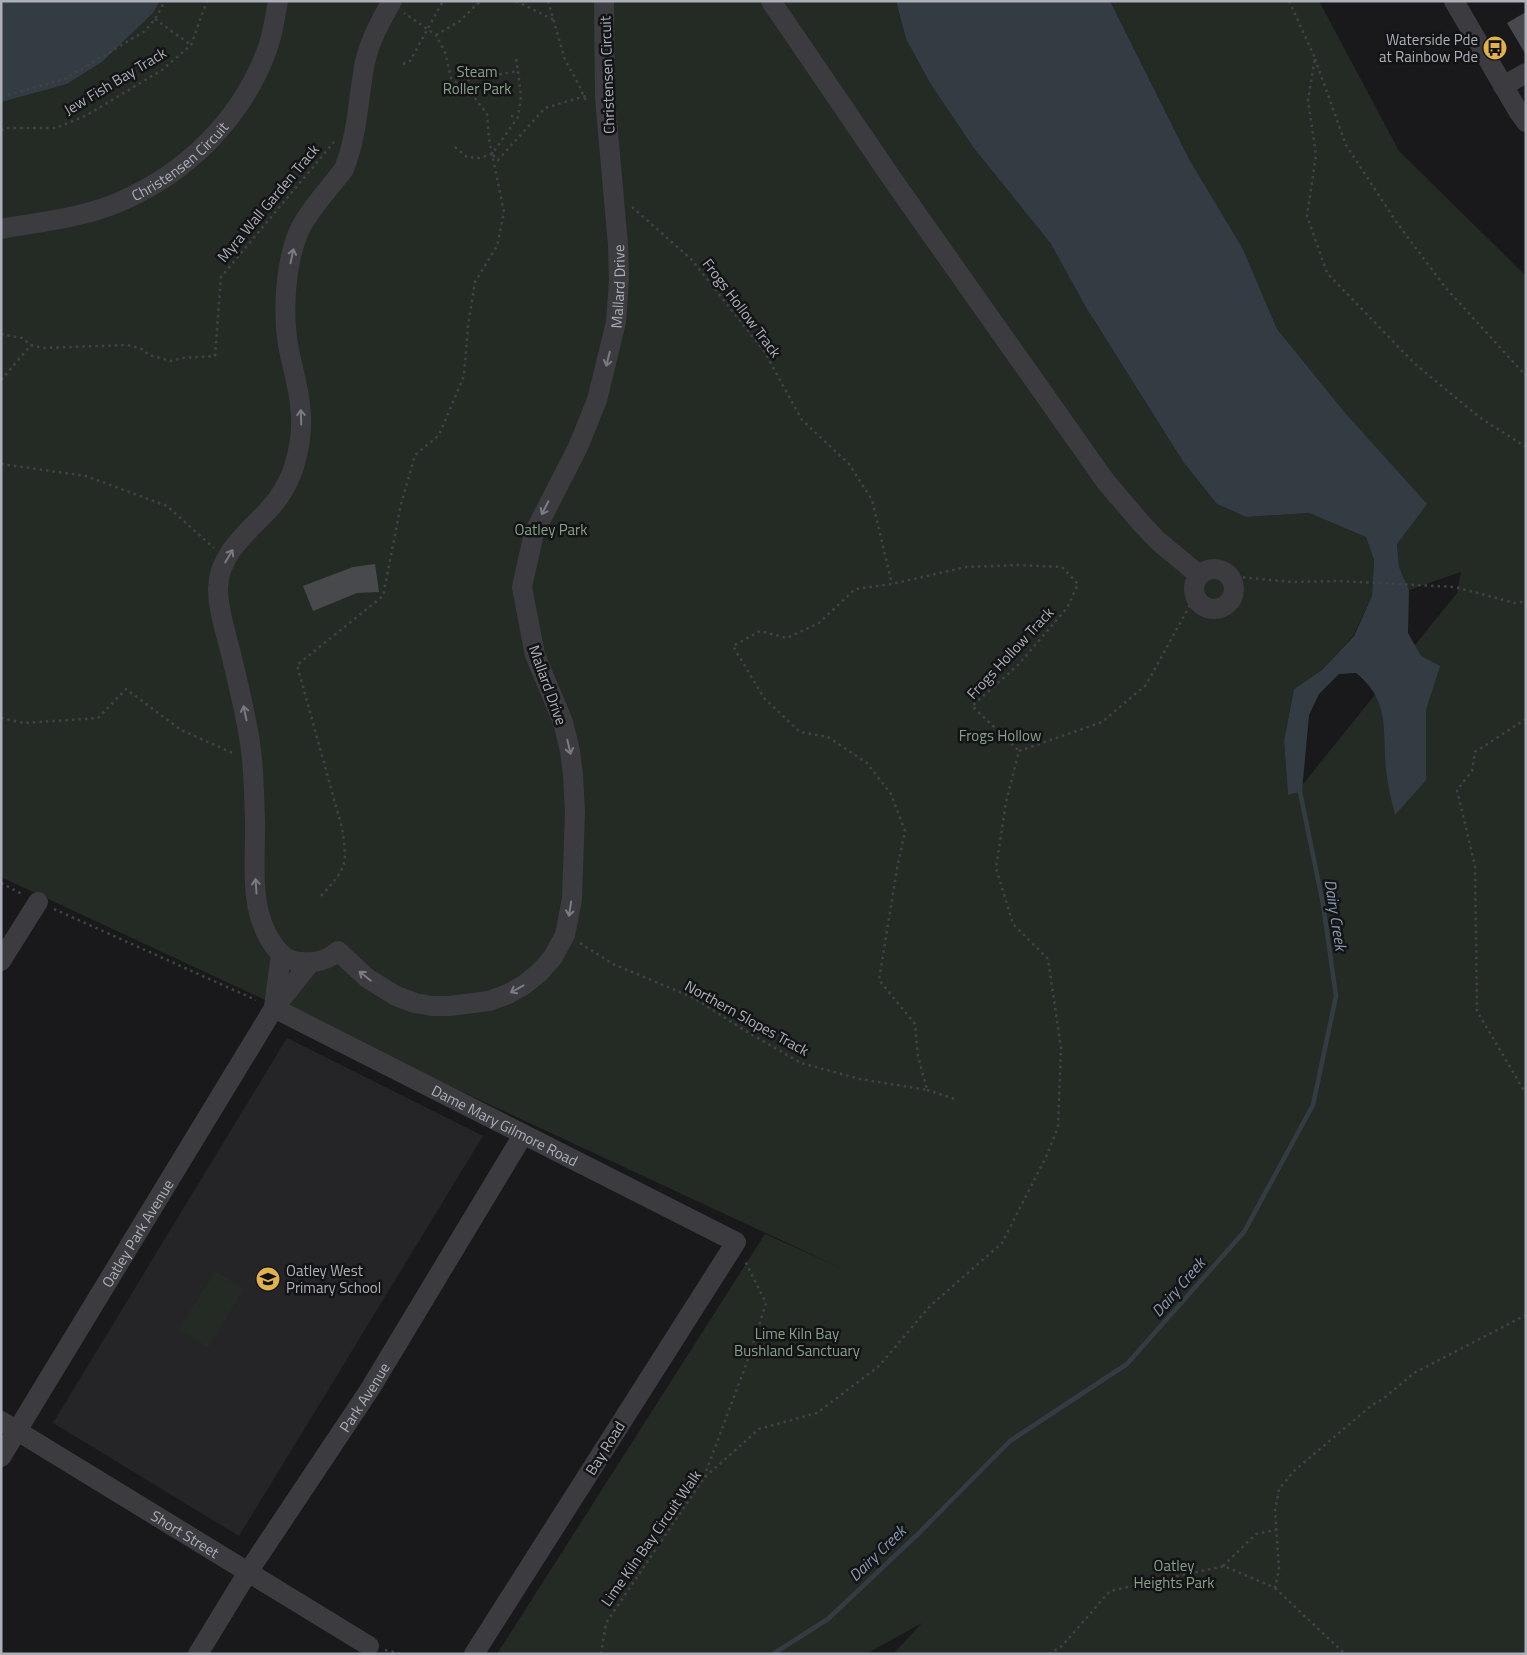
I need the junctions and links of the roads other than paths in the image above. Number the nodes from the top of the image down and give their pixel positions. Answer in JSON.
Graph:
{"nodes":[{"id":1,"x":278,"y":1,"type":"edge"},
{"id":2,"x":604,"y":1,"type":"edge"},
{"id":3,"x":771,"y":1,"type":"edge"},
{"id":4,"x":1454,"y":1,"type":"edge"},
{"id":5,"x":391,"y":2,"type":"edge"},
{"id":6,"x":1526,"y":73,"type":"edge"},
{"id":7,"x":1503,"y":86,"type":"junction"},
{"id":8,"x":1526,"y":122,"type":"edge"},
{"id":9,"x":609,"y":148,"type":"joint"},
{"id":10,"x":1,"y":229,"type":"edge"},
{"id":11,"x":1199,"y":576,"type":"junction"},
{"id":12,"x":38,"y":902,"type":"road end"},
{"id":13,"x":282,"y":956,"type":"junction"},
{"id":14,"x":1,"y":961,"type":"edge"},
{"id":15,"x":310,"y":963,"type":"junction"},
{"id":16,"x":274,"y":1008,"type":"junction"},
{"id":17,"x":523,"y":1135,"type":"junction"},
{"id":18,"x":736,"y":1242,"type":"joint"},
{"id":19,"x":9,"y":1426,"type":"edge"},
{"id":20,"x":1,"y":1457,"type":"edge"},
{"id":21,"x":248,"y":1572,"type":"junction"},
{"id":22,"x":369,"y":1646,"type":"dead end"},
{"id":23,"x":198,"y":1654,"type":"edge"},
{"id":24,"x":474,"y":1654,"type":"edge"}],
"edges":[{"from":1,"to":10,"type":"street","name":"Christensen Circuit"},
{"from":2,"to":9,"type":"street","name":"Christensen Circuit"},
{"from":3,"to":11,"type":"street"},
{"from":4,"to":7,"type":"street"},
{"from":13,"to":5,"type":"street","one_way":true},
{"from":6,"to":7,"type":"street"},
{"from":7,"to":8,"type":"street"},
{"from":9,"to":15,"type":"street","name":"Mallard Drive","one_way":true},
{"from":11,"to":11,"type":"street"},
{"from":12,"to":14,"type":"street"},
{"from":13,"to":15,"type":"street"},
{"from":13,"to":16,"type":"street"},
{"from":15,"to":16,"type":"street"},
{"from":16,"to":17,"type":"street","name":"Dame Mary Gilmore Road"},
{"from":16,"to":19,"type":"street","name":"Oatley Park Avenue"},
{"from":17,"to":18,"type":"street","name":"Dame Mary Gilmore Road"},
{"from":17,"to":21,"type":"street","name":"Park Avenue"},
{"from":18,"to":24,"type":"street","name":"Bay Road"},
{"from":19,"to":20,"type":"street","name":"Oatley Park Avenue"},
{"from":19,"to":21,"type":"street","name":"Short Street"},
{"from":21,"to":22,"type":"street","name":"Short Street"},
{"from":21,"to":23,"type":"street","name":"Park Avenue"}]}
